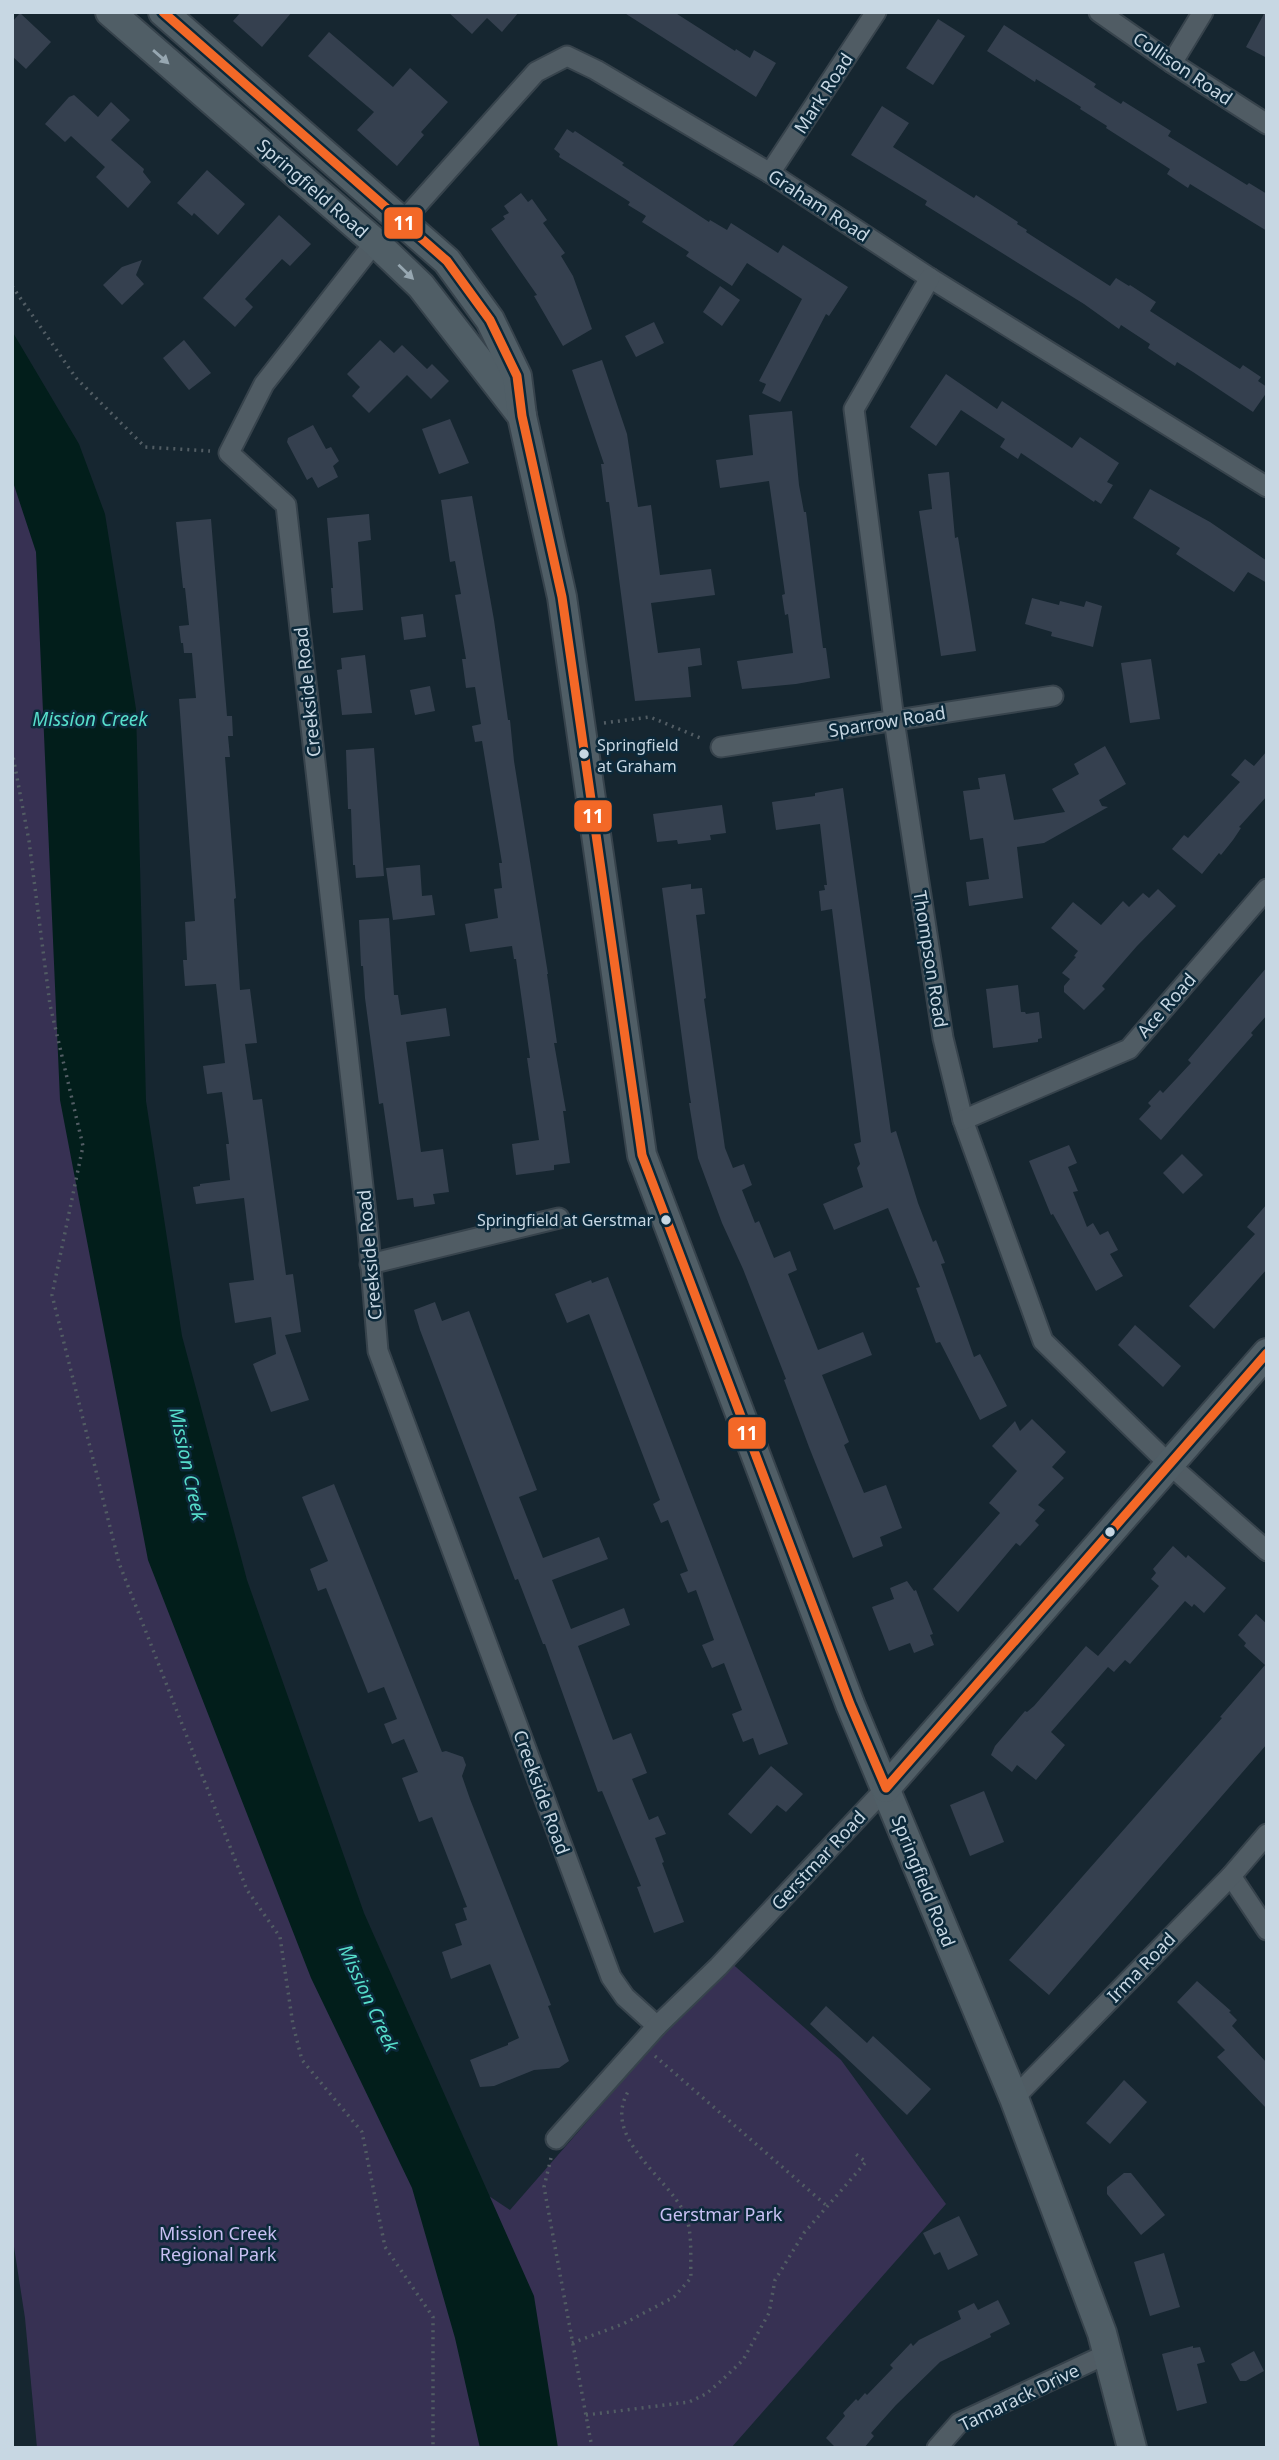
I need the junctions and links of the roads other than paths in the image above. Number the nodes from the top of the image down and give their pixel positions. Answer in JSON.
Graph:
{"nodes":[{"id":1,"x":110,"y":12,"type":"edge"},
{"id":2,"x":163,"y":12,"type":"edge"},
{"id":3,"x":876,"y":12,"type":"edge"},
{"id":4,"x":1099,"y":12,"type":"edge"},
{"id":5,"x":1203,"y":12,"type":"edge"},
{"id":6,"x":1172,"y":63,"type":"junction"},
{"id":7,"x":1267,"y":124,"type":"edge"},
{"id":8,"x":770,"y":173,"type":"junction"},
{"id":9,"x":402,"y":222,"type":"junction"},
{"id":10,"x":375,"y":242,"type":"junction"},
{"id":11,"x":930,"y":278,"type":"junction"},
{"id":12,"x":522,"y":416,"type":"junction"},
{"id":13,"x":1267,"y":487,"type":"edge"},
{"id":14,"x":1053,"y":696,"type":"dead end"},
{"id":15,"x":894,"y":720,"type":"junction"},
{"id":16,"x":721,"y":747,"type":"road end"},
{"id":17,"x":1267,"y":889,"type":"edge"},
{"id":18,"x":963,"y":1120,"type":"junction"},
{"id":19,"x":559,"y":1218,"type":"dead end"},
{"id":20,"x":370,"y":1264,"type":"junction"},
{"id":21,"x":1267,"y":1353,"type":"edge"},
{"id":22,"x":1170,"y":1465,"type":"junction"},
{"id":23,"x":1267,"y":1551,"type":"edge"},
{"id":24,"x":886,"y":1788,"type":"junction"},
{"id":25,"x":1267,"y":1834,"type":"edge"},
{"id":26,"x":1231,"y":1876,"type":"junction"},
{"id":27,"x":1267,"y":1930,"type":"edge"},
{"id":28,"x":657,"y":2026,"type":"junction"},
{"id":29,"x":1014,"y":2098,"type":"junction"},
{"id":30,"x":556,"y":2139,"type":"road end"},
{"id":31,"x":1107,"y":2354,"type":"junction"},
{"id":32,"x":937,"y":2448,"type":"edge"},
{"id":33,"x":1132,"y":2448,"type":"edge"}],
"edges":[{"from":1,"to":10,"type":"main road","name":"Springfield Road","one_way":true},
{"from":2,"to":9,"type":"main road","name":"Springfield Road"},
{"from":3,"to":8,"type":"street","name":"Mark Road"},
{"from":4,"to":6,"type":"street","name":"Collison Road"},
{"from":5,"to":6,"type":"street"},
{"from":6,"to":7,"type":"street","name":"Collison Road"},
{"from":8,"to":9,"type":"street","name":"Graham Road"},
{"from":8,"to":11,"type":"street","name":"Graham Road"},
{"from":9,"to":12,"type":"main road","name":"Springfield Road"},
{"from":10,"to":12,"type":"main road","name":"Springfield Road","one_way":true},
{"from":10,"to":20,"type":"street","name":"Creekside Road"},
{"from":11,"to":13,"type":"street","name":"Graham Road"},
{"from":11,"to":15,"type":"street","name":"Thompson Road"},
{"from":12,"to":24,"type":"main road","name":"Springfield Road"},
{"from":14,"to":15,"type":"street","name":"Sparrow Road"},
{"from":15,"to":16,"type":"street","name":"Sparrow Road"},
{"from":15,"to":18,"type":"street","name":"Thompson Road"},
{"from":17,"to":18,"type":"street","name":"Ace Road"},
{"from":18,"to":22,"type":"street","name":"Thompson Road"},
{"from":19,"to":20,"type":"street"},
{"from":20,"to":28,"type":"street","name":"Creekside Road"},
{"from":21,"to":22,"type":"main road","name":"Gerstmar Road"},
{"from":22,"to":23,"type":"street","name":"Thompson Road"},
{"from":22,"to":24,"type":"main road","name":"Gerstmar Road"},
{"from":24,"to":28,"type":"street","name":"Gerstmar Road"},
{"from":24,"to":29,"type":"main road","name":"Springfield Road"},
{"from":25,"to":26,"type":"street","name":"Irma Road"},
{"from":26,"to":27,"type":"street"},
{"from":26,"to":29,"type":"street","name":"Irma Road"},
{"from":28,"to":30,"type":"street","name":"Gerstmar Road"},
{"from":29,"to":31,"type":"main road","name":"Springfield Road"},
{"from":31,"to":32,"type":"street","name":"Tamarack Drive"},
{"from":31,"to":33,"type":"main road","name":"Springfield Road"}]}
